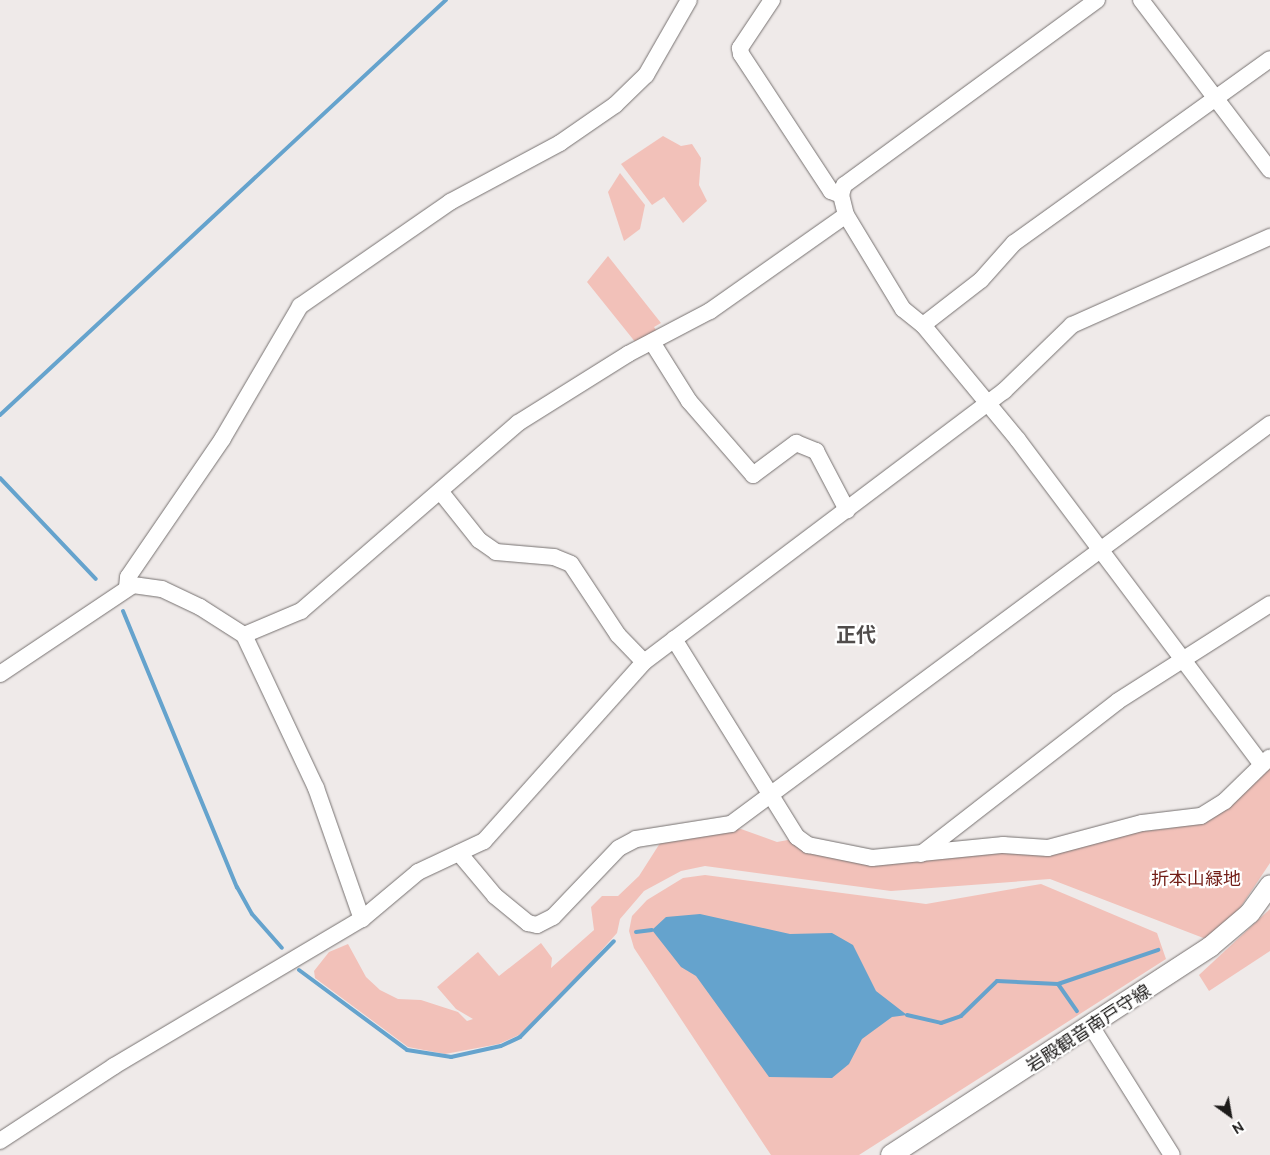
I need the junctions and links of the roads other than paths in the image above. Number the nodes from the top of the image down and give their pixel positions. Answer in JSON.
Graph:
{"nodes":[{"id":1,"x":689,"y":0,"type":"edge"},
{"id":2,"x":772,"y":0,"type":"edge"},
{"id":3,"x":1097,"y":0,"type":"edge"},
{"id":4,"x":1141,"y":0,"type":"edge"},
{"id":5,"x":1270,"y":59,"type":"edge"},
{"id":6,"x":1216,"y":100,"type":"junction"},
{"id":7,"x":1270,"y":170,"type":"edge"},
{"id":8,"x":841,"y":194,"type":"junction"},
{"id":9,"x":846,"y":215,"type":"junction"},
{"id":10,"x":1270,"y":237,"type":"edge"},
{"id":11,"x":923,"y":325,"type":"junction"},
{"id":12,"x":652,"y":342,"type":"junction"},
{"id":13,"x":986,"y":405,"type":"junction"},
{"id":14,"x":1270,"y":424,"type":"edge"},
{"id":15,"x":440,"y":491,"type":"junction"},
{"id":16,"x":847,"y":510,"type":"junction"},
{"id":17,"x":1101,"y":552,"type":"junction"},
{"id":18,"x":127,"y":588,"type":"junction"},
{"id":19,"x":1270,"y":604,"type":"edge"},
{"id":20,"x":244,"y":636,"type":"junction"},
{"id":21,"x":674,"y":640,"type":"junction"},
{"id":22,"x":1181,"y":657,"type":"junction"},
{"id":23,"x":644,"y":662,"type":"junction"},
{"id":24,"x":0,"y":674,"type":"edge"},
{"id":25,"x":1266,"y":761,"type":"edge"},
{"id":26,"x":771,"y":796,"type":"junction"},
{"id":27,"x":459,"y":854,"type":"junction"},
{"id":28,"x":919,"y":855,"type":"junction"},
{"id":29,"x":1270,"y":885,"type":"edge"},
{"id":30,"x":362,"y":919,"type":"junction"},
{"id":31,"x":1091,"y":1026,"type":"junction"},
{"id":32,"x":0,"y":1141,"type":"edge"},
{"id":33,"x":891,"y":1155,"type":"edge"},
{"id":34,"x":1172,"y":1155,"type":"edge"}],
"edges":[{"from":1,"to":18,"type":"street"},
{"from":2,"to":8,"type":"street"},
{"from":3,"to":8,"type":"street"},
{"from":4,"to":6,"type":"street"},
{"from":5,"to":6,"type":"street"},
{"from":6,"to":7,"type":"street"},
{"from":6,"to":11,"type":"street"},
{"from":8,"to":9,"type":"street"},
{"from":9,"to":11,"type":"street"},
{"from":9,"to":12,"type":"street"},
{"from":10,"to":13,"type":"street"},
{"from":11,"to":13,"type":"street"},
{"from":12,"to":15,"type":"street"},
{"from":12,"to":16,"type":"street"},
{"from":13,"to":16,"type":"street"},
{"from":13,"to":17,"type":"street"},
{"from":14,"to":17,"type":"street"},
{"from":15,"to":20,"type":"street"},
{"from":15,"to":23,"type":"street"},
{"from":16,"to":21,"type":"street"},
{"from":17,"to":22,"type":"street"},
{"from":17,"to":26,"type":"street"},
{"from":18,"to":20,"type":"street"},
{"from":18,"to":24,"type":"street"},
{"from":19,"to":22,"type":"street"},
{"from":20,"to":30,"type":"street"},
{"from":21,"to":23,"type":"street"},
{"from":21,"to":26,"type":"street"},
{"from":22,"to":25,"type":"street"},
{"from":22,"to":28,"type":"street"},
{"from":23,"to":27,"type":"street"},
{"from":25,"to":28,"type":"street"},
{"from":26,"to":27,"type":"street"},
{"from":26,"to":28,"type":"street"},
{"from":27,"to":30,"type":"street"},
{"from":29,"to":31,"type":"main road","name":"岩殿観音南戸守線"},
{"from":30,"to":32,"type":"street"},
{"from":31,"to":33,"type":"main road","name":"岩殿観音南戸守線"},
{"from":31,"to":34,"type":"street"}]}
